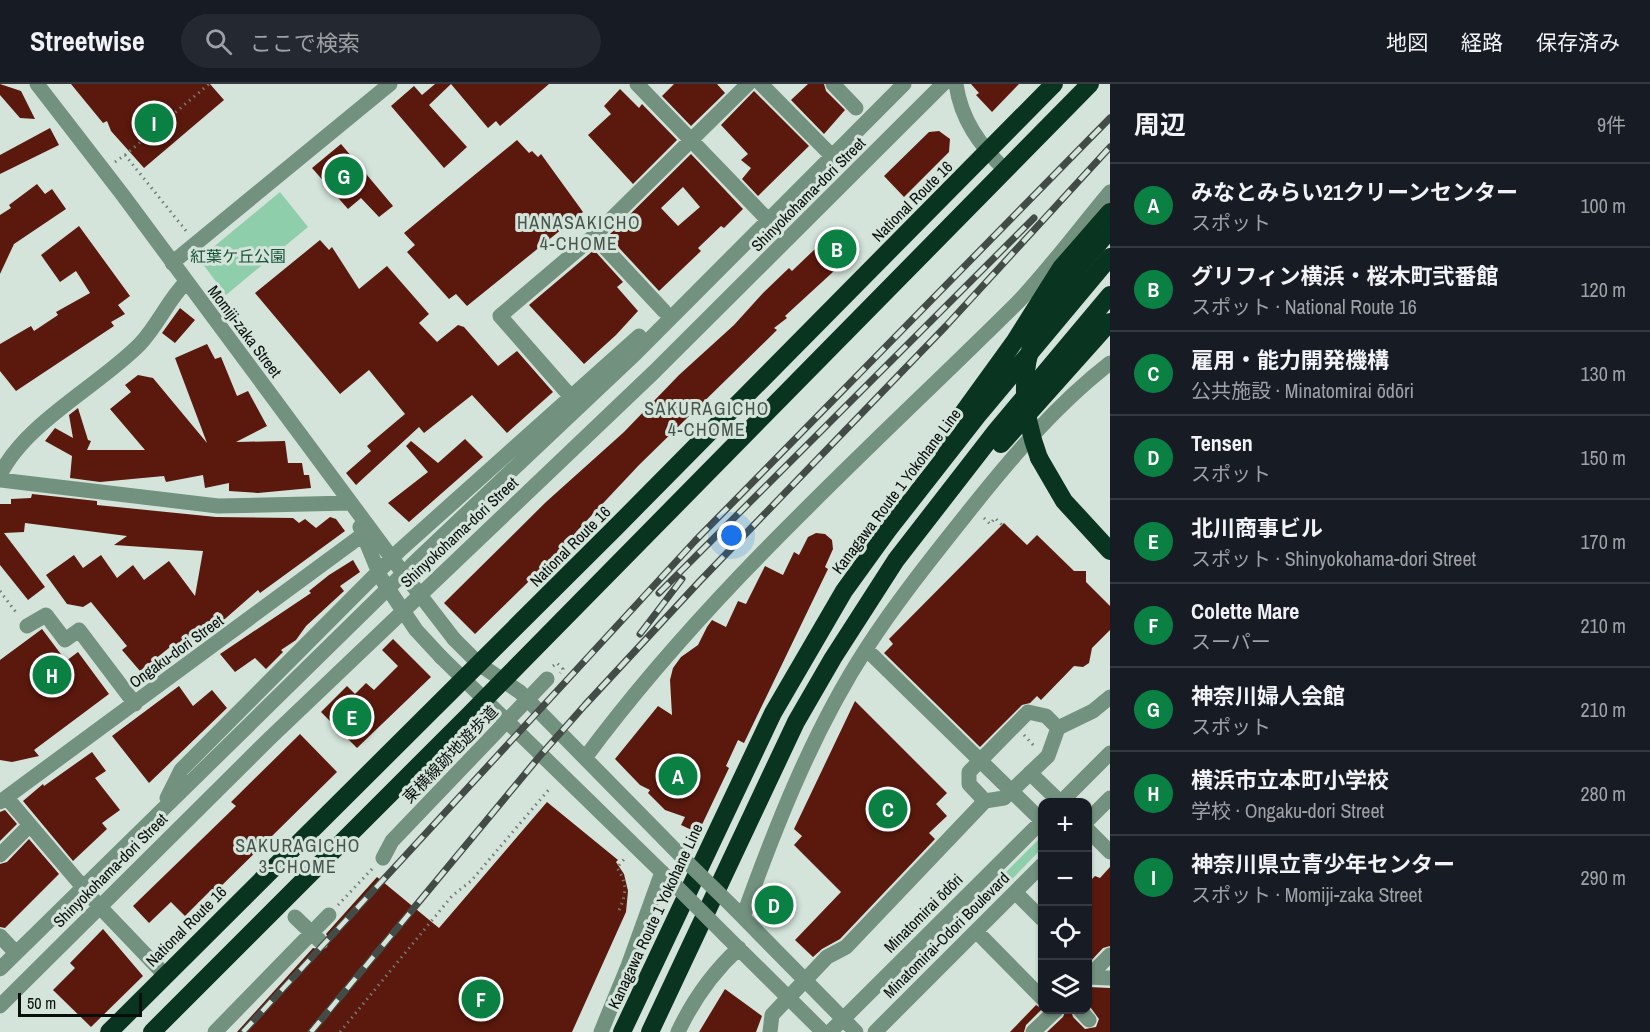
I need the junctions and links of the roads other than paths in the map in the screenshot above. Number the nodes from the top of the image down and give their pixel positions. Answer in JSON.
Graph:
{"nodes":[{"id":1,"x":37,"y":84,"type":"edge"},
{"id":2,"x":390,"y":84,"type":"edge"},
{"id":3,"x":637,"y":84,"type":"edge"},
{"id":4,"x":748,"y":84,"type":"edge"},
{"id":5,"x":761,"y":84,"type":"edge"},
{"id":6,"x":832,"y":84,"type":"edge"},
{"id":7,"x":904,"y":84,"type":"edge"},
{"id":8,"x":943,"y":84,"type":"edge"},
{"id":9,"x":956,"y":84,"type":"edge"},
{"id":10,"x":1054,"y":84,"type":"edge"},
{"id":11,"x":1090,"y":84,"type":"edge"},
{"id":12,"x":856,"y":108,"type":"dead end"},
{"id":13,"x":691,"y":140,"type":"junction"},
{"id":14,"x":987,"y":152,"type":"junction"},
{"id":15,"x":832,"y":156,"type":"junction"},
{"id":16,"x":1005,"y":170,"type":"junction"},
{"id":17,"x":1110,"y":192,"type":"edge"},
{"id":18,"x":1110,"y":212,"type":"edge"},
{"id":19,"x":768,"y":220,"type":"junction"},
{"id":20,"x":1110,"y":230,"type":"edge"},
{"id":21,"x":594,"y":236,"type":"junction"},
{"id":22,"x":740,"y":248,"type":"junction"},
{"id":23,"x":1110,"y":257,"type":"edge"},
{"id":24,"x":172,"y":263,"type":"junction"},
{"id":25,"x":186,"y":282,"type":"junction"},
{"id":26,"x":1110,"y":295,"type":"edge"},
{"id":27,"x":664,"y":311,"type":"junction"},
{"id":28,"x":1110,"y":322,"type":"edge"},
{"id":29,"x":1110,"y":363,"type":"edge"},
{"id":30,"x":570,"y":397,"type":"junction"},
{"id":31,"x":0,"y":475,"type":"edge"},
{"id":32,"x":0,"y":480,"type":"edge"},
{"id":33,"x":359,"y":519,"type":"junction"},
{"id":34,"x":888,"y":530,"type":"junction"},
{"id":35,"x":1110,"y":551,"type":"edge"},
{"id":36,"x":896,"y":560,"type":"junction"},
{"id":37,"x":394,"y":562,"type":"junction"},
{"id":38,"x":379,"y":575,"type":"junction"},
{"id":39,"x":27,"y":626,"type":"road end"},
{"id":40,"x":866,"y":649,"type":"junction"},
{"id":41,"x":479,"y":664,"type":"junction"},
{"id":42,"x":545,"y":678,"type":"dead end"},
{"id":43,"x":462,"y":680,"type":"junction"},
{"id":44,"x":502,"y":681,"type":"junction"},
{"id":45,"x":1110,"y":697,"type":"edge"},
{"id":46,"x":484,"y":699,"type":"junction"},
{"id":47,"x":135,"y":704,"type":"junction"},
{"id":48,"x":1058,"y":728,"type":"junction"},
{"id":49,"x":1110,"y":753,"type":"edge"},
{"id":50,"x":585,"y":758,"type":"junction"},
{"id":51,"x":1030,"y":773,"type":"junction"},
{"id":52,"x":1056,"y":798,"type":"edge"},
{"id":53,"x":1064,"y":798,"type":"edge"},
{"id":54,"x":1110,"y":798,"type":"edge"},
{"id":55,"x":4,"y":800,"type":"edge"},
{"id":56,"x":985,"y":801,"type":"junction"},
{"id":57,"x":161,"y":809,"type":"junction"},
{"id":58,"x":1092,"y":816,"type":"edge"},
{"id":59,"x":1038,"y":817,"type":"edge"},
{"id":60,"x":30,"y":825,"type":"junction"},
{"id":61,"x":1038,"y":825,"type":"edge"},
{"id":62,"x":1092,"y":834,"type":"edge"},
{"id":63,"x":1110,"y":852,"type":"edge"},
{"id":64,"x":0,"y":855,"type":"edge"},
{"id":65,"x":383,"y":858,"type":"road end"},
{"id":66,"x":1038,"y":869,"type":"edge"},
{"id":67,"x":662,"y":872,"type":"junction"},
{"id":68,"x":83,"y":887,"type":"junction"},
{"id":69,"x":1015,"y":892,"type":"junction"},
{"id":70,"x":99,"y":906,"type":"junction"},
{"id":71,"x":739,"y":914,"type":"junction"},
{"id":72,"x":329,"y":915,"type":"road end"},
{"id":73,"x":1038,"y":915,"type":"edge"},
{"id":74,"x":295,"y":917,"type":"dead end"},
{"id":75,"x":976,"y":931,"type":"junction"},
{"id":76,"x":0,"y":936,"type":"edge"},
{"id":77,"x":316,"y":937,"type":"junction"},
{"id":78,"x":739,"y":948,"type":"junction"},
{"id":79,"x":16,"y":953,"type":"junction"},
{"id":80,"x":1110,"y":955,"type":"edge"},
{"id":81,"x":0,"y":969,"type":"edge"},
{"id":82,"x":1092,"y":973,"type":"edge"},
{"id":83,"x":165,"y":975,"type":"junction"},
{"id":84,"x":1092,"y":977,"type":"edge"},
{"id":85,"x":1110,"y":978,"type":"edge"},
{"id":86,"x":1038,"y":994,"type":"edge"},
{"id":87,"x":0,"y":1005,"type":"edge"},
{"id":88,"x":1052,"y":1014,"type":"edge"},
{"id":89,"x":843,"y":1019,"type":"junction"},
{"id":90,"x":1040,"y":1028,"type":"edge"},
{"id":91,"x":109,"y":1032,"type":"edge"},
{"id":92,"x":152,"y":1032,"type":"edge"},
{"id":93,"x":216,"y":1032,"type":"edge"},
{"id":94,"x":601,"y":1032,"type":"edge"},
{"id":95,"x":622,"y":1032,"type":"edge"},
{"id":96,"x":650,"y":1032,"type":"edge"},
{"id":97,"x":678,"y":1032,"type":"edge"},
{"id":98,"x":770,"y":1032,"type":"edge"},
{"id":99,"x":823,"y":1032,"type":"edge"},
{"id":100,"x":830,"y":1032,"type":"edge"},
{"id":101,"x":856,"y":1032,"type":"edge"},
{"id":102,"x":875,"y":1032,"type":"edge"}],
"edges":[{"from":1,"to":24,"type":"street","name":"Momiji-zaka Street"},
{"from":2,"to":24,"type":"street"},
{"from":3,"to":13,"type":"street"},
{"from":4,"to":13,"type":"street"},
{"from":5,"to":15,"type":"street"},
{"from":6,"to":12,"type":"street"},
{"from":7,"to":15,"type":"street","name":"Shinyokohama-dori Street"},
{"from":8,"to":70,"type":"street","name":"Shinyokohama-dori Street"},
{"from":9,"to":14,"type":"street"},
{"from":10,"to":14,"type":"highway","name":"National Route 16"},
{"from":11,"to":16,"type":"highway"},
{"from":13,"to":19,"type":"street"},
{"from":13,"to":21,"type":"street"},
{"from":14,"to":16,"type":"street"},
{"from":14,"to":41,"type":"highway","name":"National Route 16"},
{"from":15,"to":19,"type":"street","name":"Shinyokohama-dori Street"},
{"from":16,"to":44,"type":"highway"},
{"from":17,"to":50,"type":"street"},
{"from":18,"to":34,"type":"highway"},
{"from":19,"to":22,"type":"street","name":"Shinyokohama-dori Street"},
{"from":20,"to":35,"type":"highway","bridge":true},
{"from":21,"to":27,"type":"street"},
{"from":21,"to":30,"type":"street"},
{"from":22,"to":27,"type":"street"},
{"from":22,"to":57,"type":"street","name":"Shinyokohama-dori Street"},
{"from":23,"to":34,"type":"highway","name":"Kanagawa Route 1 Yokohane Line"},
{"from":24,"to":25,"type":"street","name":"Momiji-zaka Street"},
{"from":25,"to":31,"type":"street"},
{"from":25,"to":33,"type":"street","name":"Momiji-zaka Street"},
{"from":26,"to":36,"type":"highway"},
{"from":27,"to":30,"type":"street"},
{"from":28,"to":36,"type":"highway"},
{"from":29,"to":40,"type":"street"},
{"from":30,"to":37,"type":"street"},
{"from":32,"to":33,"type":"street"},
{"from":33,"to":37,"type":"street"},
{"from":33,"to":38,"type":"street"},
{"from":33,"to":47,"type":"street","name":"Ongaku-dori Street"},
{"from":34,"to":95,"type":"highway","name":"Kanagawa Route 1 Yokohane Line"},
{"from":36,"to":96,"type":"highway"},
{"from":37,"to":38,"type":"street"},
{"from":37,"to":41,"type":"street","bridge":true},
{"from":38,"to":43,"type":"street","bridge":true},
{"from":38,"to":57,"type":"street"},
{"from":39,"to":47,"type":"street"},
{"from":40,"to":59,"type":"street"},
{"from":40,"to":71,"type":"street"},
{"from":41,"to":43,"type":"highway","name":"National Route 16"},
{"from":41,"to":44,"type":"street"},
{"from":42,"to":65,"type":"street","name":"東横線跡地遊歩道","bridge":true},
{"from":43,"to":46,"type":"street"},
{"from":43,"to":83,"type":"highway","name":"National Route 16"},
{"from":44,"to":46,"type":"highway"},
{"from":44,"to":50,"type":"street"},
{"from":45,"to":48,"type":"street","bridge":true},
{"from":46,"to":67,"type":"street"},
{"from":46,"to":92,"type":"highway"},
{"from":47,"to":55,"type":"street","name":"Ongaku-dori Street"},
{"from":48,"to":51,"type":"street","bridge":true},
{"from":48,"to":56,"type":"street","bridge":true},
{"from":49,"to":53,"type":"street"},
{"from":50,"to":71,"type":"street","bridge":true},
{"from":51,"to":52,"type":"street"},
{"from":51,"to":56,"type":"street","bridge":true},
{"from":54,"to":58,"type":"street"},
{"from":55,"to":60,"type":"street"},
{"from":56,"to":98,"type":"street","bridge":true},
{"from":57,"to":68,"type":"street","name":"Shinyokohama-dori Street"},
{"from":60,"to":64,"type":"street"},
{"from":60,"to":68,"type":"street"},
{"from":61,"to":89,"type":"street","name":"Minatomirai ōdōri"},
{"from":62,"to":63,"type":"street"},
{"from":66,"to":69,"type":"street","name":"Minatomirai-Odori Boulevard"},
{"from":67,"to":78,"type":"street","bridge":true},
{"from":67,"to":94,"type":"street"},
{"from":68,"to":70,"type":"street"},
{"from":68,"to":79,"type":"street","name":"Shinyokohama-dori Street"},
{"from":69,"to":73,"type":"street"},
{"from":69,"to":75,"type":"street","name":"Minatomirai-Odori Boulevard"},
{"from":70,"to":83,"type":"street"},
{"from":70,"to":87,"type":"street","name":"Shinyokohama-dori Street"},
{"from":71,"to":89,"type":"street"},
{"from":72,"to":77,"type":"street"},
{"from":74,"to":77,"type":"street"},
{"from":75,"to":86,"type":"street"},
{"from":75,"to":102,"type":"street","name":"Minatomirai-Odori Boulevard"},
{"from":76,"to":79,"type":"street"},
{"from":77,"to":93,"type":"street"},
{"from":78,"to":97,"type":"street"},
{"from":78,"to":99,"type":"street"},
{"from":79,"to":81,"type":"street","name":"Shinyokohama-dori Street"},
{"from":80,"to":82,"type":"street"},
{"from":83,"to":91,"type":"highway","name":"National Route 16"},
{"from":84,"to":85,"type":"street"},
{"from":88,"to":90,"type":"street"},
{"from":89,"to":100,"type":"street","name":"Minatomirai ōdōri"},
{"from":89,"to":101,"type":"street"}]}
